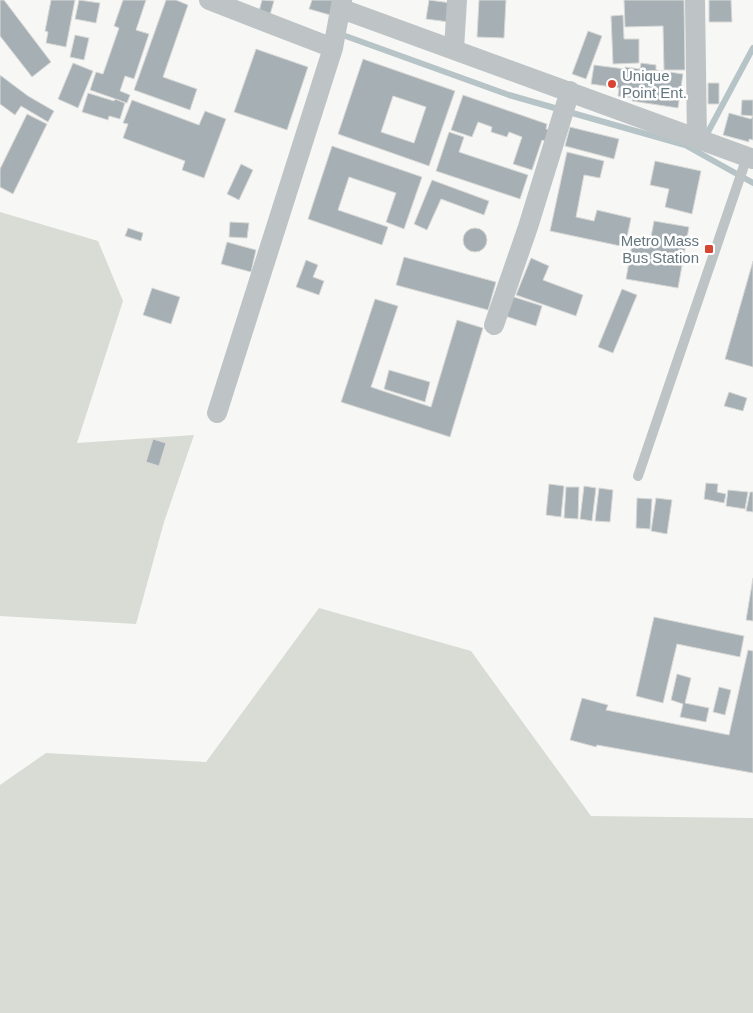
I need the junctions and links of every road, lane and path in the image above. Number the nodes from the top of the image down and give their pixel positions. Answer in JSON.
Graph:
{"nodes":[{"id":1,"x":209,"y":0,"type":"edge"},
{"id":2,"x":458,"y":0,"type":"edge"},
{"id":3,"x":695,"y":0,"type":"edge"},
{"id":4,"x":342,"y":4,"type":"edge"},
{"id":5,"x":334,"y":48,"type":"junction"},
{"id":6,"x":454,"y":49,"type":"junction"},
{"id":7,"x":570,"y":90,"type":"junction"},
{"id":8,"x":697,"y":139,"type":"junction"},
{"id":9,"x":750,"y":158,"type":"edge"},
{"id":10,"x":494,"y":325,"type":"dead end"},
{"id":11,"x":217,"y":413,"type":"dead end"},
{"id":12,"x":638,"y":476,"type":"dead end"}],
"edges":[{"from":1,"to":5,"type":"street"},
{"from":2,"to":6,"type":"street"},
{"from":3,"to":8,"type":"street"},
{"from":4,"to":5,"type":"street"},
{"from":4,"to":6,"type":"street"},
{"from":5,"to":11,"type":"street"},
{"from":6,"to":7,"type":"street"},
{"from":7,"to":8,"type":"street"},
{"from":7,"to":10,"type":"street"},
{"from":8,"to":9,"type":"street"},
{"from":9,"to":12,"type":"lane"}]}
